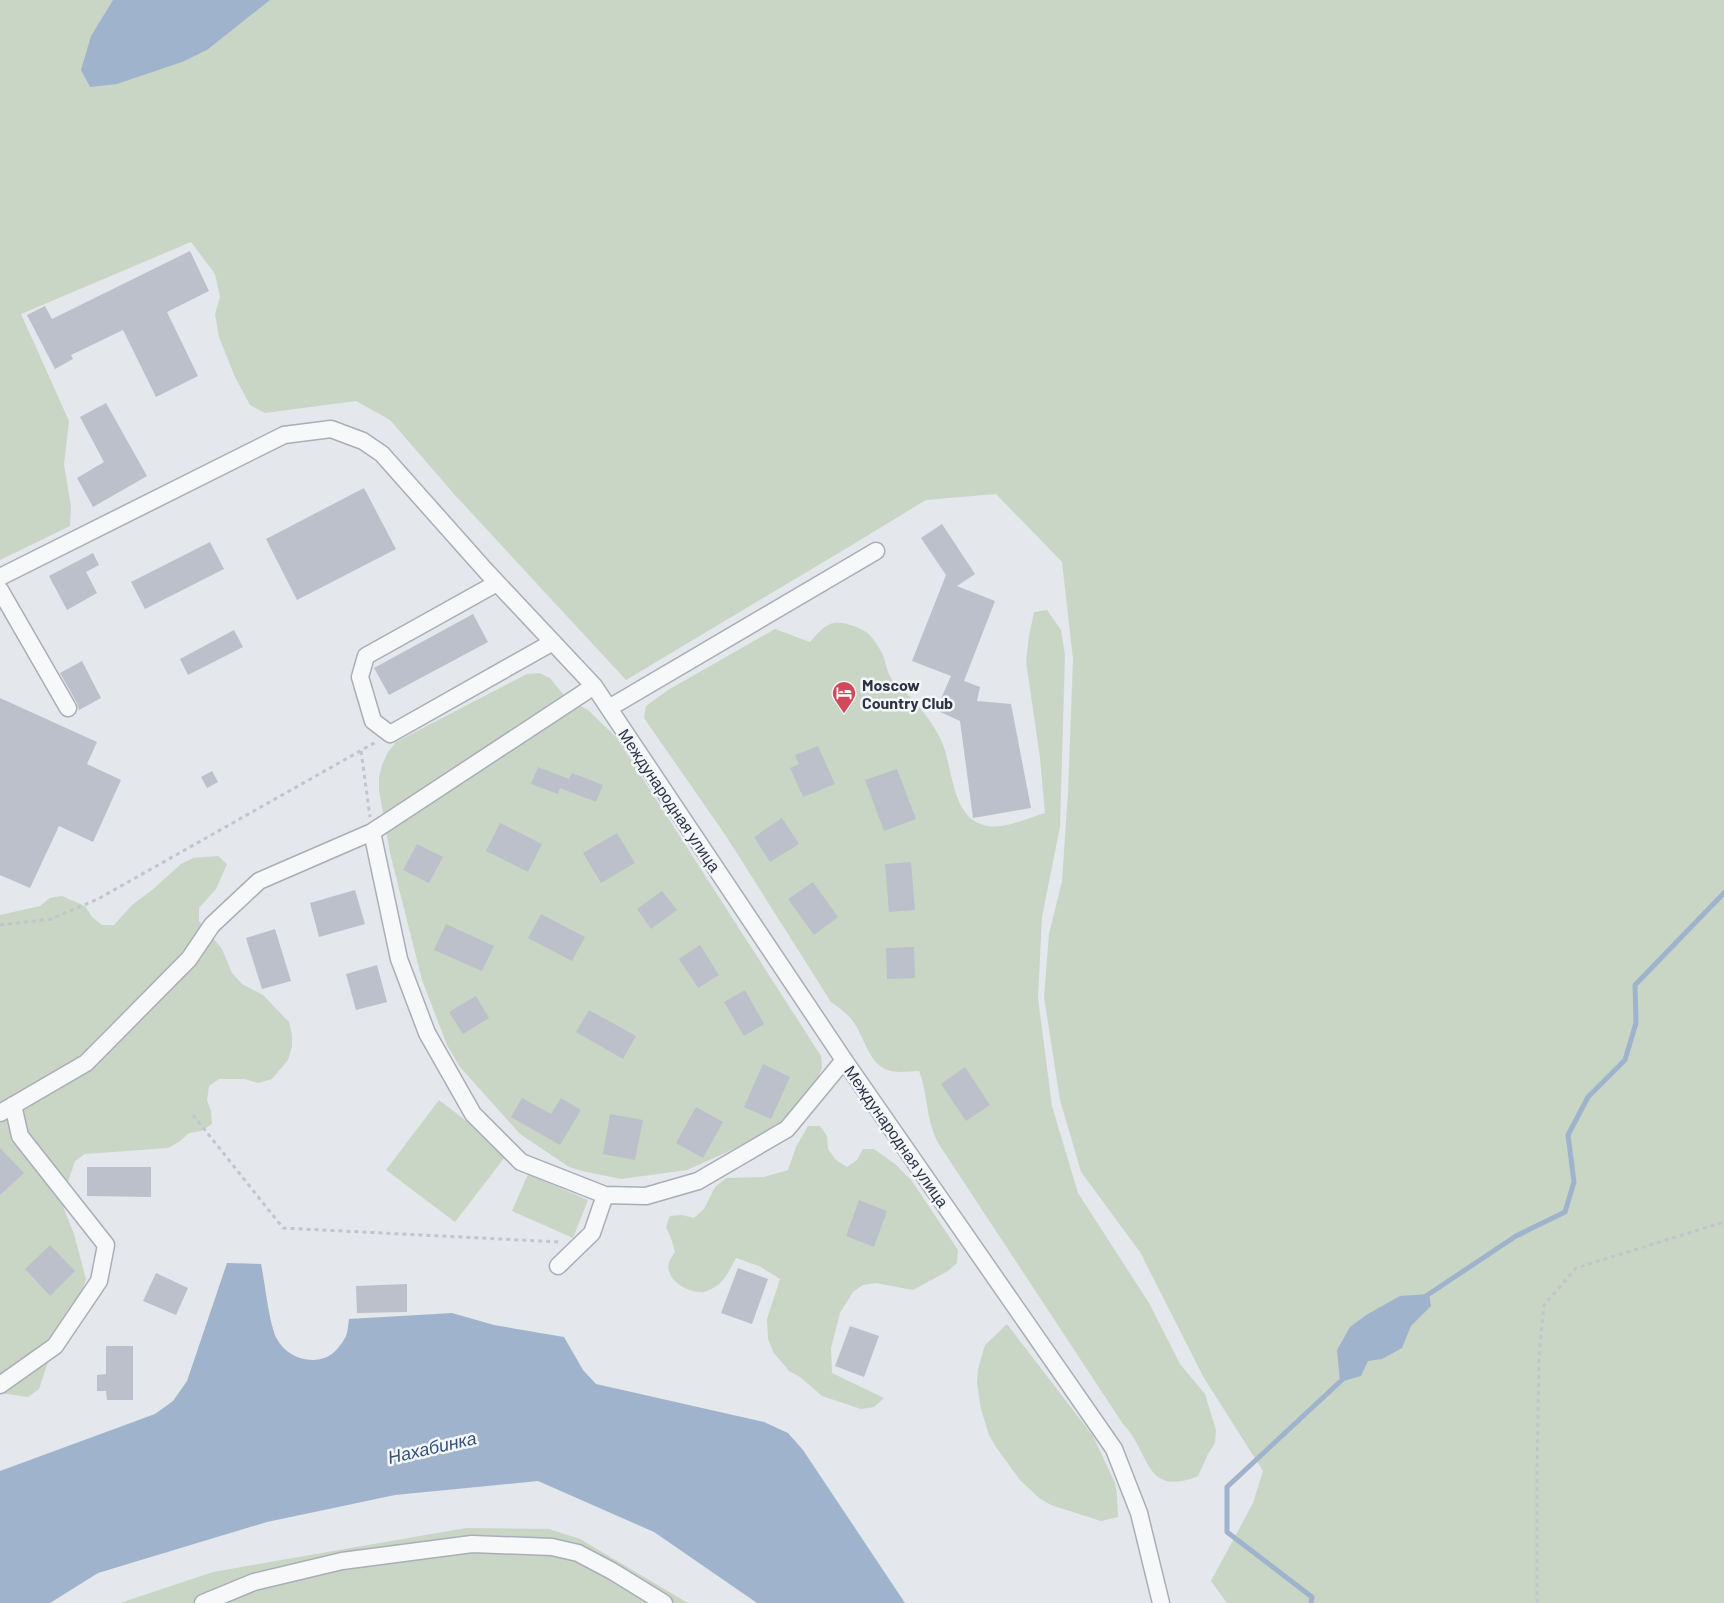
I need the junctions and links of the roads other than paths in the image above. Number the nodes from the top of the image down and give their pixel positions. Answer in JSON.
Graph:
{"nodes":[{"id":1,"x":876,"y":551,"type":"dead end"},
{"id":2,"x":0,"y":577,"type":"edge"},
{"id":3,"x":497,"y":582,"type":"junction"},
{"id":4,"x":0,"y":590,"type":"edge"},
{"id":5,"x":553,"y":642,"type":"junction"},
{"id":6,"x":594,"y":686,"type":"junction"},
{"id":7,"x":68,"y":708,"type":"dead end"},
{"id":8,"x":609,"y":708,"type":"junction"},
{"id":9,"x":372,"y":832,"type":"junction"},
{"id":10,"x":844,"y":1060,"type":"junction"},
{"id":11,"x":7,"y":1109,"type":"edge"},
{"id":12,"x":604,"y":1195,"type":"junction"},
{"id":13,"x":558,"y":1266,"type":"dead end"},
{"id":14,"x":0,"y":1385,"type":"edge"},
{"id":15,"x":203,"y":1603,"type":"edge"},
{"id":16,"x":664,"y":1603,"type":"edge"},
{"id":17,"x":1160,"y":1603,"type":"edge"}],
"edges":[{"from":1,"to":8,"type":"street"},
{"from":2,"to":3,"type":"street","name":"Международная улица"},
{"from":3,"to":5,"type":"street","name":"Международная улица"},
{"from":3,"to":5,"type":"street"},
{"from":4,"to":7,"type":"street"},
{"from":5,"to":6,"type":"street","name":"Международная улица"},
{"from":6,"to":8,"type":"street","name":"Международная улица"},
{"from":6,"to":9,"type":"street"},
{"from":8,"to":10,"type":"street","name":"Международная улица"},
{"from":9,"to":11,"type":"street"},
{"from":9,"to":12,"type":"street"},
{"from":10,"to":12,"type":"street"},
{"from":10,"to":17,"type":"street","name":"Международная улица"},
{"from":11,"to":14,"type":"street"},
{"from":12,"to":13,"type":"street"},
{"from":15,"to":16,"type":"street"}]}
